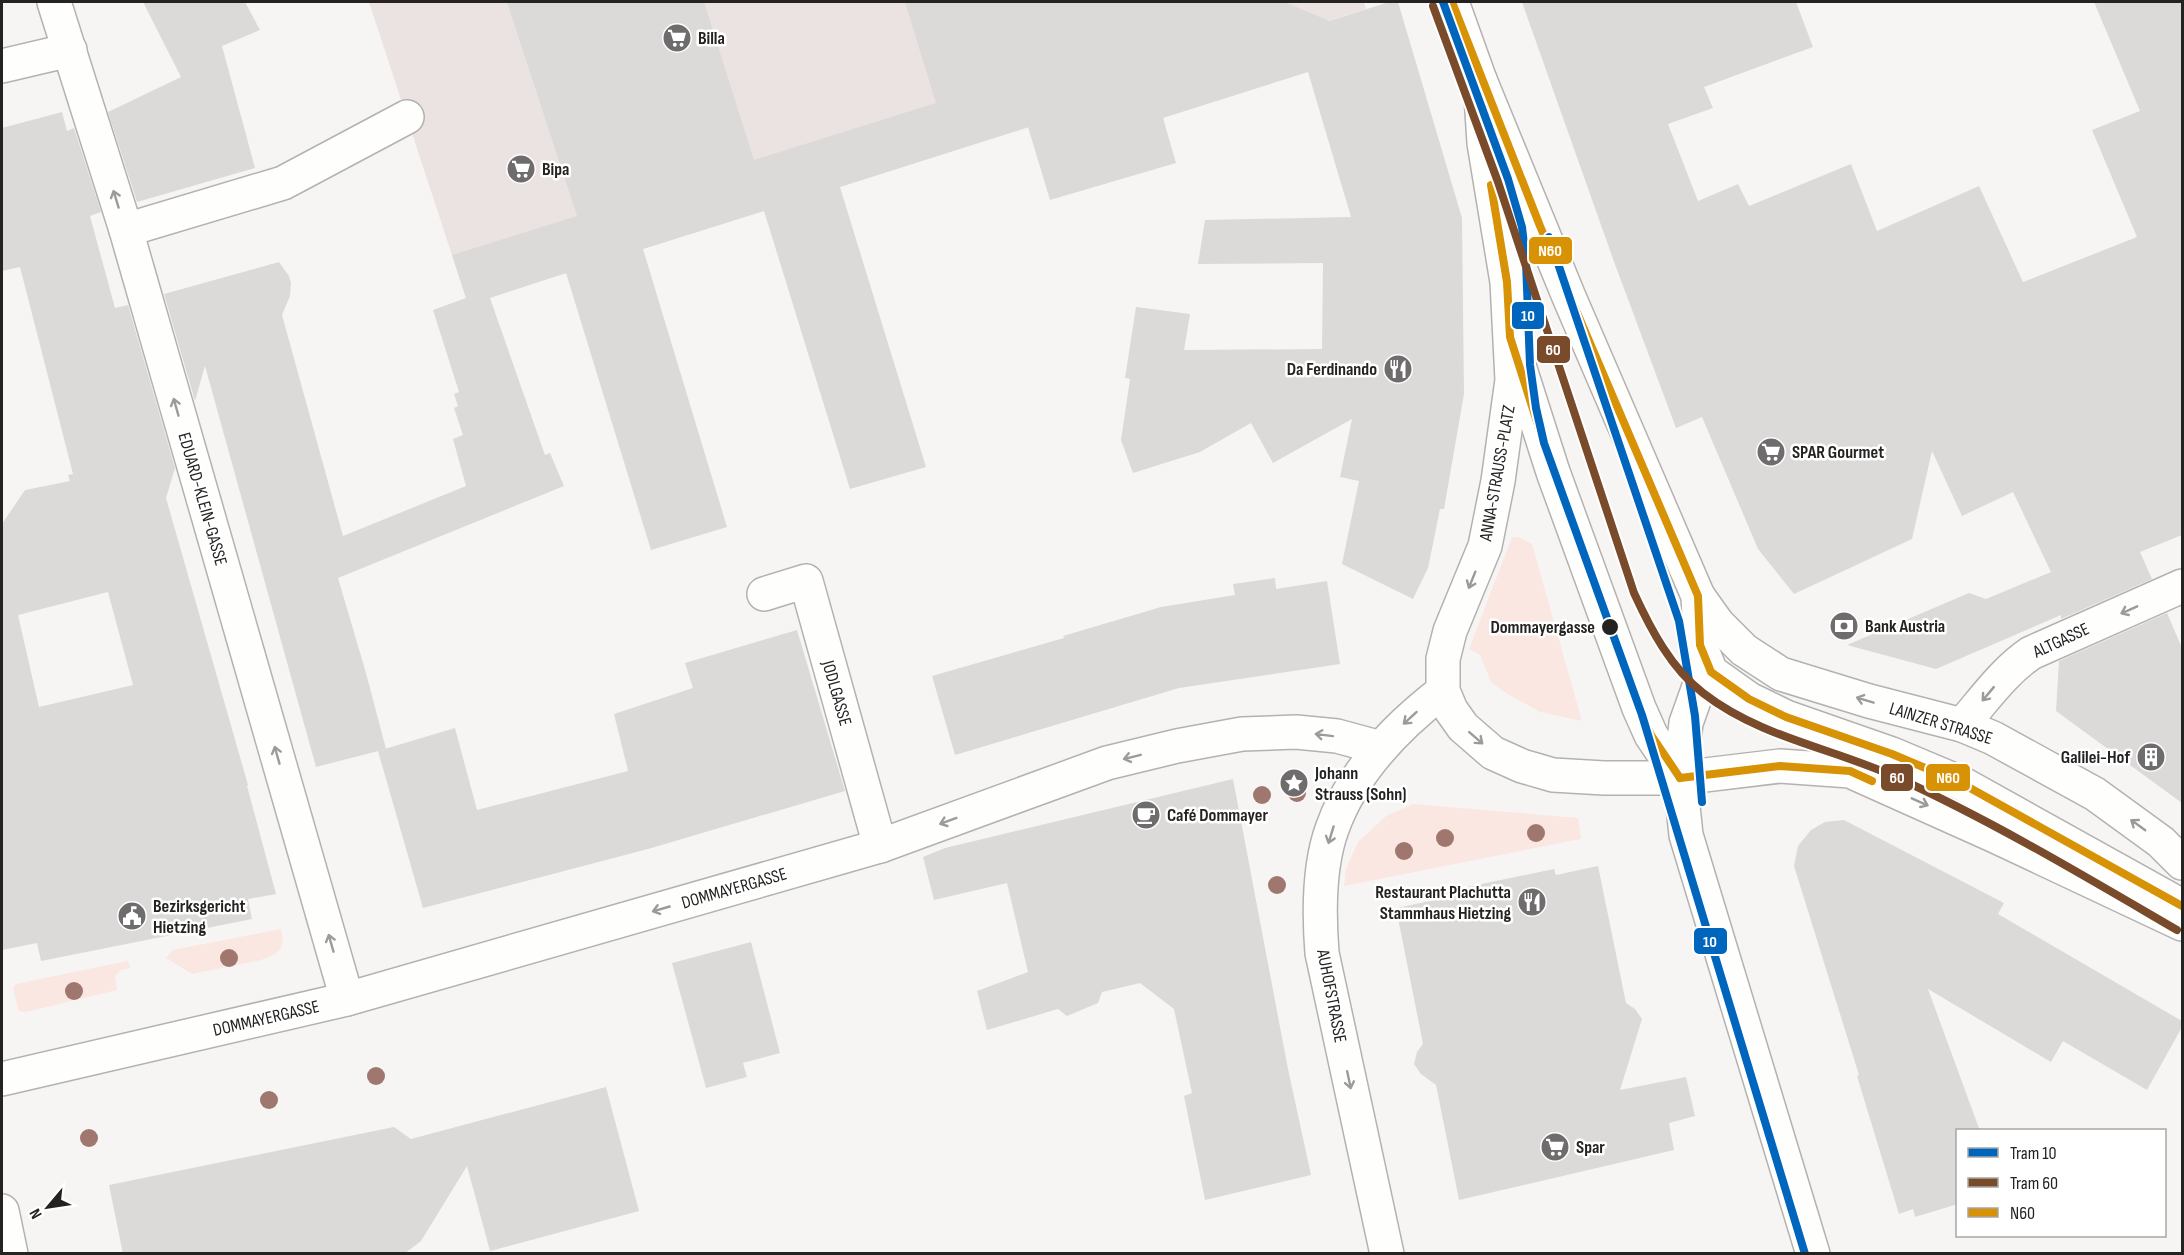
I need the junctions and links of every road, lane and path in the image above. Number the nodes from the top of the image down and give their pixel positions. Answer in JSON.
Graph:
{"nodes":[{"id":1,"x":54,"y":2,"type":"edge"},
{"id":2,"x":1452,"y":2,"type":"edge"},
{"id":3,"x":70,"y":50,"type":"junction"},
{"id":4,"x":2,"y":66,"type":"edge"},
{"id":5,"x":1480,"y":80,"type":"junction"},
{"id":6,"x":407,"y":117,"type":"dead end"},
{"id":7,"x":126,"y":230,"type":"junction"},
{"id":8,"x":1510,"y":337,"type":"junction"},
{"id":9,"x":2182,"y":586,"type":"edge"},
{"id":10,"x":764,"y":594,"type":"dead end"},
{"id":11,"x":1698,"y":596,"type":"junction"},
{"id":12,"x":1700,"y":645,"type":"junction"},
{"id":13,"x":1443,"y":691,"type":"junction"},
{"id":14,"x":1962,"y":725,"type":"junction"},
{"id":15,"x":1381,"y":748,"type":"junction"},
{"id":16,"x":1680,"y":778,"type":"junction"},
{"id":17,"x":880,"y":846,"type":"junction"},
{"id":18,"x":2182,"y":862,"type":"edge"},
{"id":19,"x":2182,"y":906,"type":"edge"},
{"id":20,"x":2182,"y":924,"type":"edge"},
{"id":21,"x":348,"y":999,"type":"junction"},
{"id":22,"x":2,"y":1079,"type":"edge"},
{"id":23,"x":2,"y":1211,"type":"edge"},
{"id":24,"x":11,"y":1254,"type":"edge"},
{"id":25,"x":1387,"y":1254,"type":"edge"},
{"id":26,"x":1813,"y":1254,"type":"edge"}],
"edges":[{"from":1,"to":3,"type":"street","name":"EDUARD-KLEIN-GASSE"},
{"from":2,"to":5,"type":"street"},
{"from":3,"to":4,"type":"street"},
{"from":7,"to":3,"type":"street","name":"EDUARD-KLEIN-GASSE","one_way":true},
{"from":5,"to":8,"type":"street","name":"ANNA-STRAUSS-PLATZ"},
{"from":5,"to":11,"type":"street"},
{"from":6,"to":7,"type":"street"},
{"from":21,"to":7,"type":"street","name":"EDUARD-KLEIN-GASSE","one_way":true},
{"from":8,"to":13,"type":"street","name":"ANNA-STRAUSS-PLATZ","one_way":true},
{"from":8,"to":16,"type":"street","name":"ANNA-STRAUSS-PLATZ"},
{"from":9,"to":14,"type":"street","name":"ALTGASSE","one_way":true},
{"from":10,"to":17,"type":"street","name":"JODLGASSE"},
{"from":11,"to":12,"type":"street"},
{"from":14,"to":11,"type":"street","name":"LAINZER STRASSE","one_way":true},
{"from":12,"to":16,"type":"street"},
{"from":12,"to":19,"type":"street"},
{"from":13,"to":15,"type":"street","one_way":true},
{"from":13,"to":16,"type":"street","name":"ANNA-STRAUSS-PLATZ","one_way":true},
{"from":18,"to":14,"type":"street","name":"LAINZER STRASSE","one_way":true},
{"from":15,"to":17,"type":"street","name":"DOMMAYERGASSE","one_way":true},
{"from":15,"to":25,"type":"street","name":"AUHOFSTRASSE","one_way":true},
{"from":16,"to":20,"type":"street","one_way":true},
{"from":16,"to":26,"type":"street"},
{"from":17,"to":21,"type":"street","name":"DOMMAYERGASSE","one_way":true},
{"from":21,"to":22,"type":"street","name":"DOMMAYERGASSE"},
{"from":23,"to":24,"type":"street"}]}
